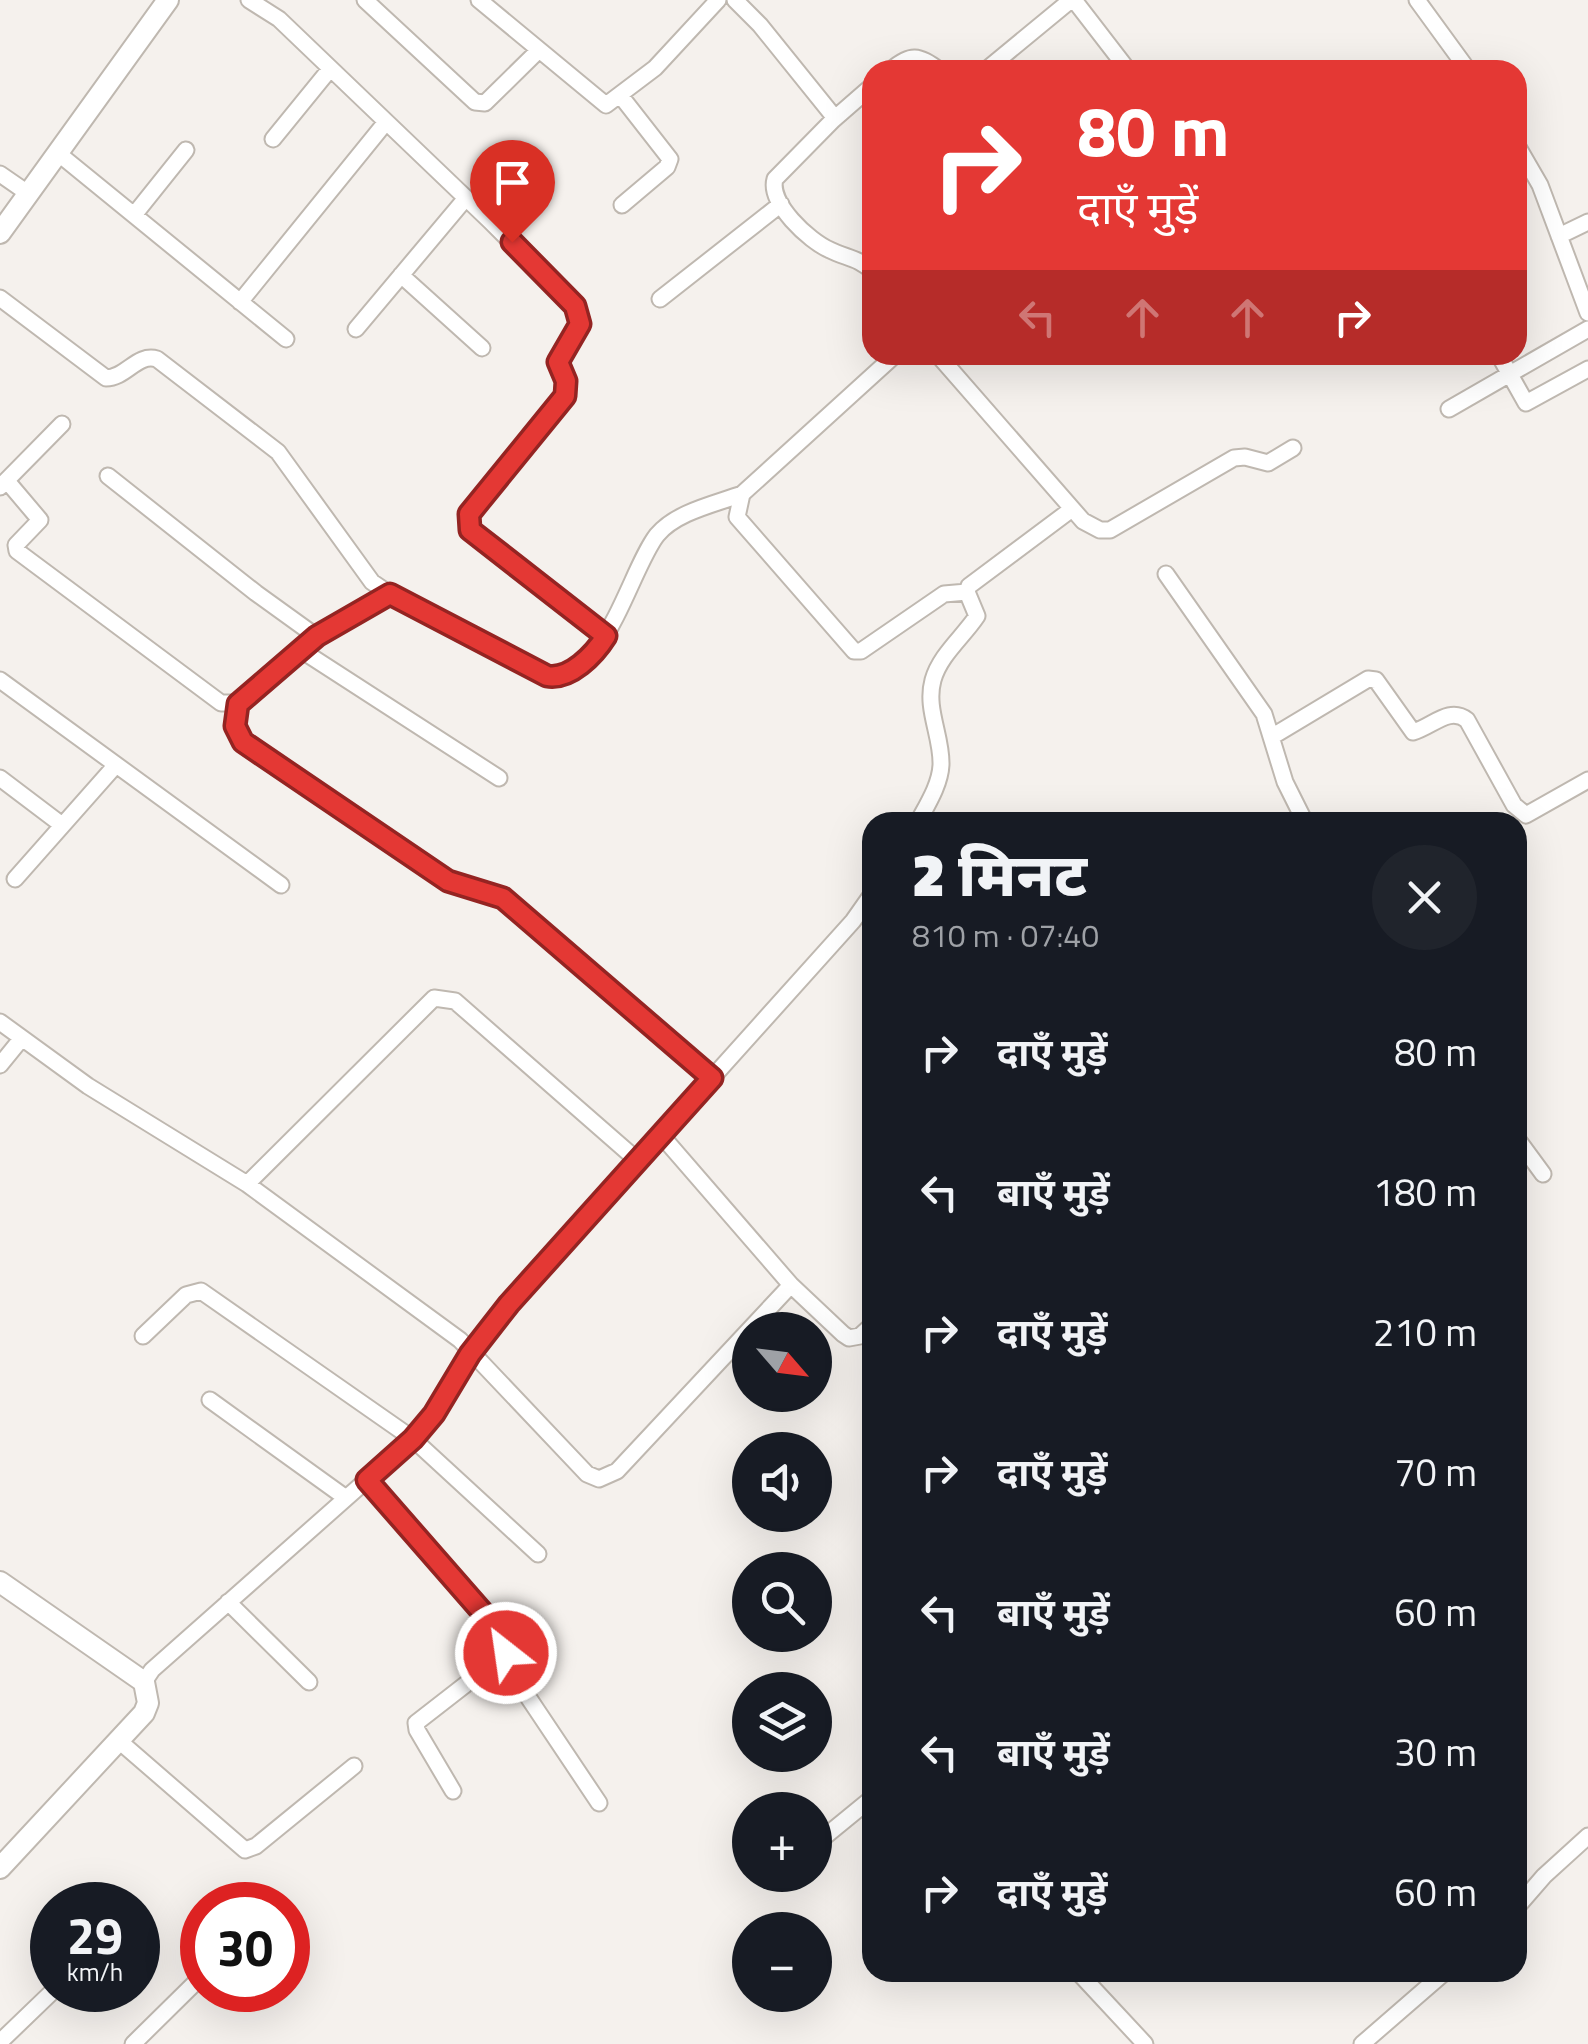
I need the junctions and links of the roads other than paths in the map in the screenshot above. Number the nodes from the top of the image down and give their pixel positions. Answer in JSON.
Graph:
{"nodes":[{"id":1,"x":168,"y":0,"type":"edge"},
{"id":2,"x":249,"y":0,"type":"edge"},
{"id":3,"x":365,"y":0,"type":"edge"},
{"id":4,"x":479,"y":0,"type":"edge"},
{"id":5,"x":718,"y":0,"type":"edge"},
{"id":6,"x":734,"y":0,"type":"edge"},
{"id":7,"x":1072,"y":0,"type":"edge"},
{"id":8,"x":1418,"y":0,"type":"edge"},
{"id":9,"x":539,"y":50,"type":"junction"},
{"id":10,"x":998,"y":60,"type":"edge"},
{"id":11,"x":1120,"y":60,"type":"edge"},
{"id":12,"x":1461,"y":60,"type":"edge"},
{"id":13,"x":330,"y":68,"type":"junction"},
{"id":14,"x":862,"y":94,"type":"edge"},
{"id":15,"x":620,"y":95,"type":"junction"},
{"id":16,"x":832,"y":120,"type":"junction"},
{"id":17,"x":386,"y":122,"type":"junction"},
{"id":18,"x":273,"y":140,"type":"dead end"},
{"id":19,"x":186,"y":150,"type":"dead end"},
{"id":20,"x":59,"y":154,"type":"junction"},
{"id":21,"x":1527,"y":163,"type":"edge"},
{"id":22,"x":0,"y":174,"type":"edge"},
{"id":23,"x":29,"y":194,"type":"junction"},
{"id":24,"x":466,"y":198,"type":"junction"},
{"id":25,"x":781,"y":204,"type":"junction"},
{"id":26,"x":622,"y":205,"type":"dead end"},
{"id":27,"x":134,"y":216,"type":"junction"},
{"id":28,"x":1588,"y":222,"type":"edge"},
{"id":29,"x":0,"y":233,"type":"edge"},
{"id":30,"x":1559,"y":236,"type":"junction"},
{"id":31,"x":862,"y":263,"type":"edge"},
{"id":32,"x":401,"y":275,"type":"junction"},
{"id":33,"x":0,"y":298,"type":"edge"},
{"id":34,"x":660,"y":298,"type":"dead end"},
{"id":35,"x":240,"y":302,"type":"junction"},
{"id":36,"x":1588,"y":312,"type":"edge"},
{"id":37,"x":356,"y":328,"type":"dead end"},
{"id":38,"x":1588,"y":329,"type":"edge"},
{"id":39,"x":286,"y":340,"type":"dead end"},
{"id":40,"x":482,"y":348,"type":"dead end"},
{"id":41,"x":1527,"y":364,"type":"edge"},
{"id":42,"x":884,"y":365,"type":"edge"},
{"id":43,"x":947,"y":365,"type":"edge"},
{"id":44,"x":1506,"y":365,"type":"edge"},
{"id":45,"x":1525,"y":365,"type":"edge"},
{"id":46,"x":1588,"y":368,"type":"edge"},
{"id":47,"x":1511,"y":373,"type":"junction"},
{"id":48,"x":1449,"y":408,"type":"dead end"},
{"id":49,"x":62,"y":424,"type":"dead end"},
{"id":50,"x":1292,"y":448,"type":"dead end"},
{"id":51,"x":108,"y":476,"type":"dead end"},
{"id":52,"x":3,"y":484,"type":"edge"},
{"id":53,"x":742,"y":494,"type":"junction"},
{"id":54,"x":1072,"y":509,"type":"junction"},
{"id":55,"x":1166,"y":574,"type":"dead end"},
{"id":56,"x":968,"y":592,"type":"junction"},
{"id":57,"x":390,"y":594,"type":"junction"},
{"id":58,"x":317,"y":636,"type":"junction"},
{"id":59,"x":606,"y":636,"type":"junction"},
{"id":60,"x":302,"y":650,"type":"junction"},
{"id":61,"x":0,"y":680,"type":"edge"},
{"id":62,"x":238,"y":704,"type":"junction"},
{"id":63,"x":1273,"y":736,"type":"junction"},
{"id":64,"x":114,"y":766,"type":"junction"},
{"id":65,"x":0,"y":778,"type":"edge"},
{"id":66,"x":499,"y":778,"type":"dead end"},
{"id":67,"x":1588,"y":780,"type":"edge"},
{"id":68,"x":923,"y":812,"type":"edge"},
{"id":69,"x":1299,"y":812,"type":"edge"},
{"id":70,"x":1522,"y":812,"type":"edge"},
{"id":71,"x":1527,"y":814,"type":"edge"},
{"id":72,"x":62,"y":825,"type":"junction"},
{"id":73,"x":15,"y":879,"type":"dead end"},
{"id":74,"x":282,"y":885,"type":"dead end"},
{"id":75,"x":862,"y":906,"type":"edge"},
{"id":76,"x":0,"y":1022,"type":"edge"},
{"id":77,"x":22,"y":1038,"type":"junction"},
{"id":78,"x":0,"y":1065,"type":"edge"},
{"id":79,"x":712,"y":1078,"type":"junction"},
{"id":80,"x":661,"y":1135,"type":"junction"},
{"id":81,"x":1527,"y":1152,"type":"edge"},
{"id":82,"x":638,"y":1160,"type":"junction"},
{"id":83,"x":1544,"y":1174,"type":"dead end"},
{"id":84,"x":247,"y":1184,"type":"junction"},
{"id":85,"x":791,"y":1285,"type":"junction"},
{"id":86,"x":862,"y":1334,"type":"edge"},
{"id":87,"x":142,"y":1336,"type":"dead end"},
{"id":88,"x":470,"y":1354,"type":"junction"},
{"id":89,"x":210,"y":1400,"type":"dead end"},
{"id":90,"x":413,"y":1439,"type":"junction"},
{"id":91,"x":367,"y":1480,"type":"junction"},
{"id":92,"x":346,"y":1498,"type":"junction"},
{"id":93,"x":538,"y":1554,"type":"dead end"},
{"id":94,"x":0,"y":1582,"type":"edge"},
{"id":95,"x":228,"y":1602,"type":"junction"},
{"id":96,"x":506,"y":1653,"type":"junction"},
{"id":97,"x":144,"y":1682,"type":"junction"},
{"id":98,"x":309,"y":1682,"type":"dead end"},
{"id":99,"x":118,"y":1740,"type":"junction"},
{"id":100,"x":354,"y":1766,"type":"dead end"},
{"id":101,"x":454,"y":1790,"type":"dead end"},
{"id":102,"x":599,"y":1803,"type":"dead end"},
{"id":103,"x":862,"y":1806,"type":"edge"},
{"id":104,"x":832,"y":1830,"type":"edge"},
{"id":105,"x":1588,"y":1836,"type":"edge"},
{"id":106,"x":0,"y":1868,"type":"edge"},
{"id":107,"x":1527,"y":1896,"type":"edge"},
{"id":108,"x":1087,"y":1982,"type":"edge"},
{"id":109,"x":1433,"y":1982,"type":"edge"},
{"id":110,"x":180,"y":1998,"type":"edge"},
{"id":111,"x":31,"y":2012,"type":"edge"},
{"id":112,"x":0,"y":2042,"type":"edge"},
{"id":113,"x":133,"y":2044,"type":"edge"},
{"id":114,"x":1145,"y":2044,"type":"edge"},
{"id":115,"x":1362,"y":2044,"type":"edge"}],
"edges":[{"from":1,"to":20,"type":"street"},
{"from":2,"to":13,"type":"street"},
{"from":3,"to":9,"type":"street"},
{"from":4,"to":9,"type":"street"},
{"from":5,"to":15,"type":"street"},
{"from":6,"to":16,"type":"street"},
{"from":7,"to":10,"type":"street"},
{"from":7,"to":11,"type":"street"},
{"from":8,"to":12,"type":"street"},
{"from":9,"to":15,"type":"street"},
{"from":13,"to":17,"type":"street"},
{"from":13,"to":18,"type":"street"},
{"from":14,"to":16,"type":"street"},
{"from":15,"to":26,"type":"street"},
{"from":16,"to":25,"type":"street"},
{"from":17,"to":24,"type":"street"},
{"from":17,"to":35,"type":"street"},
{"from":19,"to":27,"type":"street"},
{"from":20,"to":23,"type":"street"},
{"from":20,"to":27,"type":"street"},
{"from":21,"to":30,"type":"street"},
{"from":22,"to":23,"type":"street"},
{"from":23,"to":29,"type":"street"},
{"from":24,"to":32,"type":"street"},
{"from":24,"to":59,"type":"street"},
{"from":25,"to":31,"type":"street"},
{"from":25,"to":34,"type":"street"},
{"from":27,"to":35,"type":"street"},
{"from":28,"to":30,"type":"street"},
{"from":30,"to":36,"type":"street"},
{"from":32,"to":37,"type":"street"},
{"from":32,"to":40,"type":"street"},
{"from":33,"to":57,"type":"street"},
{"from":35,"to":39,"type":"street"},
{"from":38,"to":41,"type":"street"},
{"from":42,"to":53,"type":"street"},
{"from":43,"to":54,"type":"street"},
{"from":44,"to":47,"type":"street"},
{"from":45,"to":47,"type":"street"},
{"from":46,"to":47,"type":"street"},
{"from":47,"to":48,"type":"street"},
{"from":49,"to":52,"type":"street"},
{"from":50,"to":54,"type":"street"},
{"from":51,"to":58,"type":"street"},
{"from":52,"to":62,"type":"street"},
{"from":53,"to":56,"type":"street"},
{"from":53,"to":59,"type":"street"},
{"from":54,"to":56,"type":"street"},
{"from":55,"to":63,"type":"street"},
{"from":56,"to":68,"type":"street"},
{"from":57,"to":58,"type":"street"},
{"from":57,"to":59,"type":"street"},
{"from":58,"to":60,"type":"street"},
{"from":60,"to":62,"type":"street"},
{"from":60,"to":66,"type":"street"},
{"from":61,"to":64,"type":"street"},
{"from":62,"to":79,"type":"street"},
{"from":63,"to":69,"type":"street"},
{"from":63,"to":70,"type":"street"},
{"from":64,"to":72,"type":"street"},
{"from":64,"to":74,"type":"street"},
{"from":65,"to":72,"type":"street"},
{"from":67,"to":71,"type":"street"},
{"from":72,"to":73,"type":"street"},
{"from":75,"to":79,"type":"street"},
{"from":76,"to":77,"type":"street"},
{"from":77,"to":78,"type":"street"},
{"from":77,"to":84,"type":"street"},
{"from":79,"to":80,"type":"street"},
{"from":80,"to":82,"type":"street"},
{"from":80,"to":85,"type":"street"},
{"from":81,"to":83,"type":"street"},
{"from":82,"to":84,"type":"street"},
{"from":82,"to":88,"type":"street"},
{"from":84,"to":88,"type":"street"},
{"from":85,"to":86,"type":"street"},
{"from":85,"to":88,"type":"street"},
{"from":87,"to":90,"type":"street"},
{"from":88,"to":90,"type":"street"},
{"from":89,"to":92,"type":"street"},
{"from":90,"to":91,"type":"street"},
{"from":90,"to":93,"type":"street"},
{"from":91,"to":92,"type":"street"},
{"from":91,"to":96,"type":"street"},
{"from":92,"to":95,"type":"street"},
{"from":94,"to":97,"type":"street"},
{"from":95,"to":97,"type":"street"},
{"from":95,"to":98,"type":"street"},
{"from":96,"to":101,"type":"street"},
{"from":96,"to":102,"type":"street"},
{"from":97,"to":99,"type":"street"},
{"from":99,"to":100,"type":"street"},
{"from":99,"to":106,"type":"street"},
{"from":103,"to":104,"type":"street"},
{"from":105,"to":107,"type":"street"},
{"from":108,"to":114,"type":"street"},
{"from":109,"to":115,"type":"street"},
{"from":110,"to":113,"type":"street"},
{"from":111,"to":112,"type":"street"}]}
